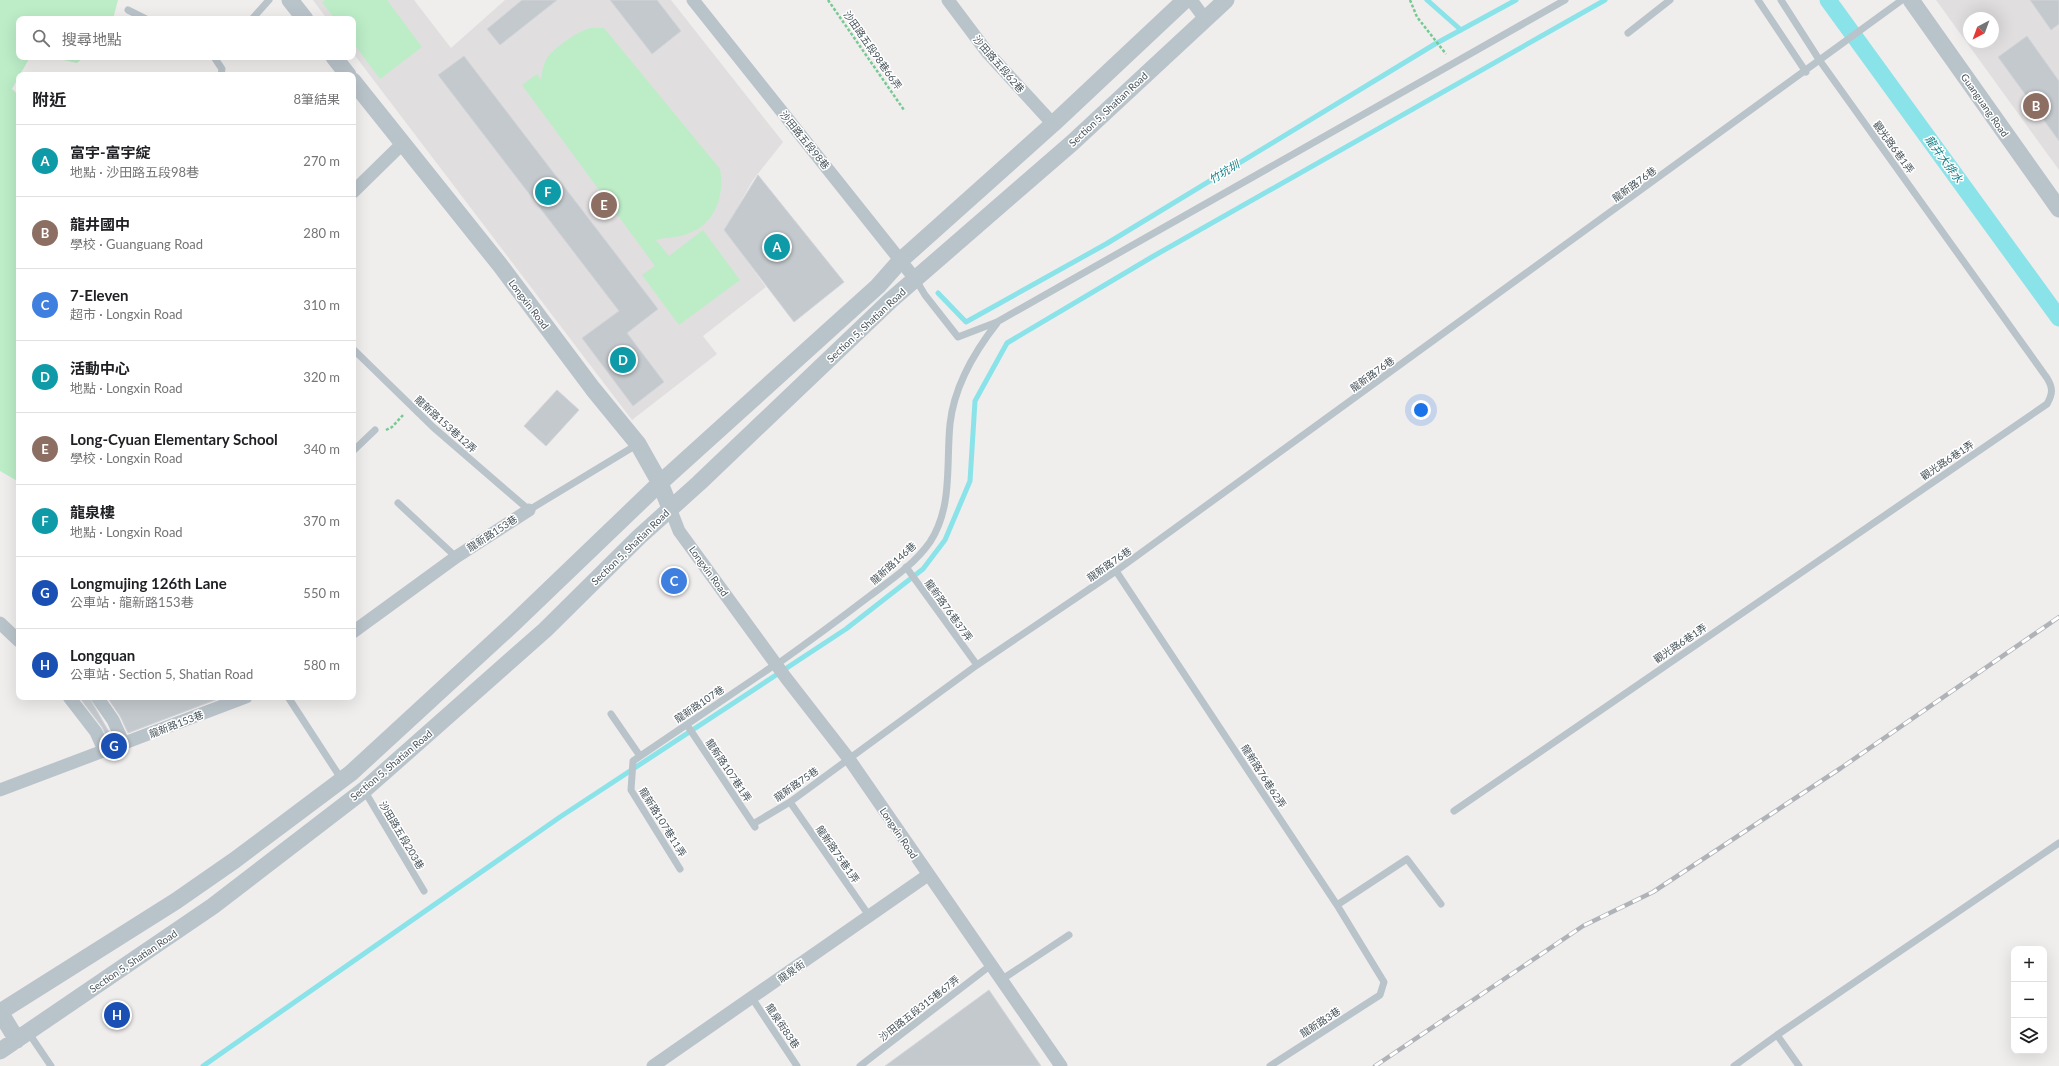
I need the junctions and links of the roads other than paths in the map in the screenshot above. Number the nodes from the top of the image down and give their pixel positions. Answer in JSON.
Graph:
{"nodes":[{"id":1,"x":269,"y":0,"type":"edge"},
{"id":2,"x":290,"y":0,"type":"edge"},
{"id":3,"x":693,"y":0,"type":"edge"},
{"id":4,"x":948,"y":0,"type":"edge"},
{"id":5,"x":1185,"y":0,"type":"edge"},
{"id":6,"x":1190,"y":0,"type":"edge"},
{"id":7,"x":1226,"y":0,"type":"edge"},
{"id":8,"x":1565,"y":0,"type":"edge"},
{"id":9,"x":1670,"y":0,"type":"edge"},
{"id":10,"x":1758,"y":0,"type":"edge"},
{"id":11,"x":1781,"y":0,"type":"edge"},
{"id":12,"x":1904,"y":1,"type":"edge"},
{"id":13,"x":128,"y":10,"type":"dead end"},
{"id":14,"x":140,"y":16,"type":"edge"},
{"id":15,"x":255,"y":16,"type":"edge"},
{"id":16,"x":303,"y":16,"type":"edge"},
{"id":17,"x":1205,"y":19,"type":"junction"},
{"id":18,"x":1628,"y":33,"type":"dead end"},
{"id":19,"x":216,"y":60,"type":"edge"},
{"id":20,"x":336,"y":60,"type":"edge"},
{"id":21,"x":1820,"y":61,"type":"junction"},
{"id":22,"x":222,"y":72,"type":"edge"},
{"id":23,"x":346,"y":72,"type":"edge"},
{"id":24,"x":1806,"y":72,"type":"junction"},
{"id":25,"x":356,"y":85,"type":"edge"},
{"id":26,"x":1053,"y":124,"type":"junction"},
{"id":27,"x":402,"y":144,"type":"junction"},
{"id":28,"x":356,"y":189,"type":"edge"},
{"id":29,"x":2059,"y":209,"type":"edge"},
{"id":30,"x":901,"y":260,"type":"junction"},
{"id":31,"x":916,"y":280,"type":"junction"},
{"id":32,"x":997,"y":322,"type":"junction"},
{"id":33,"x":356,"y":352,"type":"edge"},
{"id":34,"x":375,"y":430,"type":"road end"},
{"id":35,"x":638,"y":444,"type":"junction"},
{"id":36,"x":356,"y":448,"type":"edge"},
{"id":37,"x":660,"y":482,"type":"junction"},
{"id":38,"x":398,"y":503,"type":"dead end"},
{"id":39,"x":670,"y":508,"type":"junction"},
{"id":40,"x":529,"y":510,"type":"junction"},
{"id":41,"x":456,"y":557,"type":"junction"},
{"id":42,"x":907,"y":569,"type":"junction"},
{"id":43,"x":1116,"y":571,"type":"junction"},
{"id":44,"x":0,"y":623,"type":"edge"},
{"id":45,"x":356,"y":630,"type":"edge"},
{"id":46,"x":16,"y":638,"type":"edge"},
{"id":47,"x":776,"y":665,"type":"junction"},
{"id":48,"x":977,"y":665,"type":"junction"},
{"id":49,"x":71,"y":700,"type":"edge"},
{"id":50,"x":100,"y":700,"type":"edge"},
{"id":51,"x":238,"y":700,"type":"edge"},
{"id":52,"x":290,"y":700,"type":"edge"},
{"id":53,"x":611,"y":714,"type":"dead end"},
{"id":54,"x":687,"y":725,"type":"junction"},
{"id":55,"x":124,"y":744,"type":"junction"},
{"id":56,"x":104,"y":750,"type":"junction"},
{"id":57,"x":640,"y":756,"type":"junction"},
{"id":58,"x":849,"y":759,"type":"junction"},
{"id":59,"x":634,"y":761,"type":"joint"},
{"id":60,"x":342,"y":780,"type":"junction"},
{"id":61,"x":0,"y":790,"type":"edge"},
{"id":62,"x":359,"y":794,"type":"junction"},
{"id":63,"x":790,"y":802,"type":"junction"},
{"id":64,"x":1454,"y":811,"type":"dead end"},
{"id":65,"x":754,"y":826,"type":"joint"},
{"id":66,"x":2059,"y":843,"type":"edge"},
{"id":67,"x":680,"y":869,"type":"dead end"},
{"id":68,"x":928,"y":875,"type":"junction"},
{"id":69,"x":424,"y":891,"type":"dead end"},
{"id":70,"x":1440,"y":904,"type":"dead end"},
{"id":71,"x":1337,"y":905,"type":"junction"},
{"id":72,"x":870,"y":917,"type":"junction"},
{"id":73,"x":1069,"y":935,"type":"dead end"},
{"id":74,"x":991,"y":965,"type":"junction"},
{"id":75,"x":1001,"y":980,"type":"junction"},
{"id":76,"x":1380,"y":995,"type":"joint"},
{"id":77,"x":752,"y":998,"type":"junction"},
{"id":78,"x":0,"y":1012,"type":"edge"},
{"id":79,"x":1777,"y":1035,"type":"junction"},
{"id":80,"x":23,"y":1036,"type":"junction"},
{"id":81,"x":0,"y":1051,"type":"edge"},
{"id":82,"x":51,"y":1066,"type":"edge"},
{"id":83,"x":653,"y":1066,"type":"edge"},
{"id":84,"x":797,"y":1066,"type":"edge"},
{"id":85,"x":860,"y":1066,"type":"edge"},
{"id":86,"x":1061,"y":1066,"type":"edge"},
{"id":87,"x":1270,"y":1066,"type":"edge"},
{"id":88,"x":1734,"y":1066,"type":"edge"},
{"id":89,"x":1799,"y":1066,"type":"edge"}],
"edges":[{"from":1,"to":15,"type":"lane"},
{"from":2,"to":16,"type":"street"},
{"from":3,"to":30,"type":"street","name":"沙田路五段98巷"},
{"from":4,"to":26,"type":"street","name":"沙田路五段62巷"},
{"from":5,"to":26,"type":"street","name":"Section 5, Shatian Road"},
{"from":6,"to":17,"type":"street"},
{"from":7,"to":17,"type":"street","name":"Section 5, Shatian Road"},
{"from":8,"to":32,"type":"lane"},
{"from":9,"to":18,"type":"lane"},
{"from":10,"to":24,"type":"lane"},
{"from":11,"to":21,"type":"lane","name":"觀光路6巷1弄"},
{"from":12,"to":21,"type":"lane","name":"龍新路76巷"},
{"from":12,"to":29,"type":"street","name":"Guanguang Road"},
{"from":13,"to":14,"type":"lane"},
{"from":17,"to":31,"type":"street","name":"Section 5, Shatian Road"},
{"from":19,"to":22,"type":"lane"},
{"from":20,"to":23,"type":"street"},
{"from":21,"to":24,"type":"lane","name":"龍新路76巷"},
{"from":21,"to":64,"type":"lane","name":"觀光路6巷1弄"},
{"from":24,"to":43,"type":"lane","name":"龍新路76巷"},
{"from":25,"to":27,"type":"street","name":"Longxin Road"},
{"from":26,"to":30,"type":"street","name":"Section 5, Shatian Road"},
{"from":27,"to":28,"type":"street"},
{"from":27,"to":35,"type":"street","name":"Longxin Road"},
{"from":30,"to":31,"type":"street","name":"沙田路五段98巷"},
{"from":30,"to":37,"type":"street","name":"Section 5, Shatian Road"},
{"from":31,"to":32,"type":"lane"},
{"from":31,"to":39,"type":"street","name":"Section 5, Shatian Road"},
{"from":32,"to":42,"type":"lane","name":"龍新路146巷"},
{"from":33,"to":40,"type":"lane","name":"龍新路153巷12弄"},
{"from":34,"to":36,"type":"lane"},
{"from":35,"to":37,"type":"street","name":"Longxin Road"},
{"from":35,"to":40,"type":"lane","name":"龍新路153巷"},
{"from":37,"to":39,"type":"street","name":"Longxin Road"},
{"from":37,"to":60,"type":"street","name":"Section 5, Shatian Road"},
{"from":38,"to":41,"type":"lane"},
{"from":39,"to":47,"type":"street","name":"Longxin Road"},
{"from":39,"to":62,"type":"street","name":"Section 5, Shatian Road"},
{"from":40,"to":41,"type":"street","name":"龍新路153巷"},
{"from":41,"to":45,"type":"street","name":"龍新路153巷"},
{"from":42,"to":47,"type":"lane","name":"龍新路146巷"},
{"from":42,"to":48,"type":"lane","name":"龍新路76巷37弄"},
{"from":43,"to":48,"type":"lane","name":"龍新路76巷"},
{"from":43,"to":71,"type":"lane","name":"龍新路76巷62弄"},
{"from":44,"to":46,"type":"street"},
{"from":47,"to":54,"type":"lane","name":"龍新路107巷"},
{"from":47,"to":58,"type":"street","name":"Longxin Road"},
{"from":48,"to":58,"type":"lane","name":"龍新路76巷"},
{"from":49,"to":56,"type":"street"},
{"from":50,"to":55,"type":"street"},
{"from":51,"to":55,"type":"street","name":"龍新路153巷"},
{"from":52,"to":60,"type":"lane"},
{"from":53,"to":57,"type":"lane"},
{"from":54,"to":57,"type":"lane","name":"龍新路107巷"},
{"from":54,"to":65,"type":"lane","name":"龍新路107巷1弄"},
{"from":55,"to":56,"type":"street","name":"龍新路153巷"},
{"from":56,"to":61,"type":"street","name":"龍新路153巷"},
{"from":57,"to":59,"type":"lane","name":"龍新路107巷"},
{"from":58,"to":63,"type":"lane","name":"龍新路75巷"},
{"from":58,"to":68,"type":"street","name":"Longxin Road"},
{"from":59,"to":67,"type":"lane","name":"龍新路107巷11弄"},
{"from":60,"to":62,"type":"street"},
{"from":60,"to":78,"type":"street","name":"Section 5, Shatian Road"},
{"from":62,"to":69,"type":"lane","name":"沙田路五段203巷"},
{"from":62,"to":80,"type":"street","name":"Section 5, Shatian Road"},
{"from":63,"to":65,"type":"lane","name":"龍新路75巷"},
{"from":63,"to":72,"type":"lane","name":"龍新路75巷1弄"},
{"from":66,"to":79,"type":"lane"},
{"from":68,"to":72,"type":"street","name":"龍泉街"},
{"from":68,"to":74,"type":"street","name":"Longxin Road"},
{"from":70,"to":71,"type":"lane"},
{"from":71,"to":76,"type":"lane","name":"龍新路76巷62弄"},
{"from":72,"to":77,"type":"street","name":"龍泉街"},
{"from":73,"to":75,"type":"lane"},
{"from":74,"to":75,"type":"street","name":"Longxin Road"},
{"from":74,"to":85,"type":"lane","name":"沙田路五段315巷67弄"},
{"from":75,"to":86,"type":"street","name":"Longxin Road"},
{"from":76,"to":87,"type":"lane","name":"龍新路3巷"},
{"from":77,"to":83,"type":"street","name":"龍泉街"},
{"from":77,"to":84,"type":"lane","name":"龍泉街83巷"},
{"from":78,"to":80,"type":"street"},
{"from":79,"to":88,"type":"lane"},
{"from":79,"to":89,"type":"lane"},
{"from":80,"to":81,"type":"street","name":"Section 5, Shatian Road"},
{"from":80,"to":82,"type":"lane"}]}
